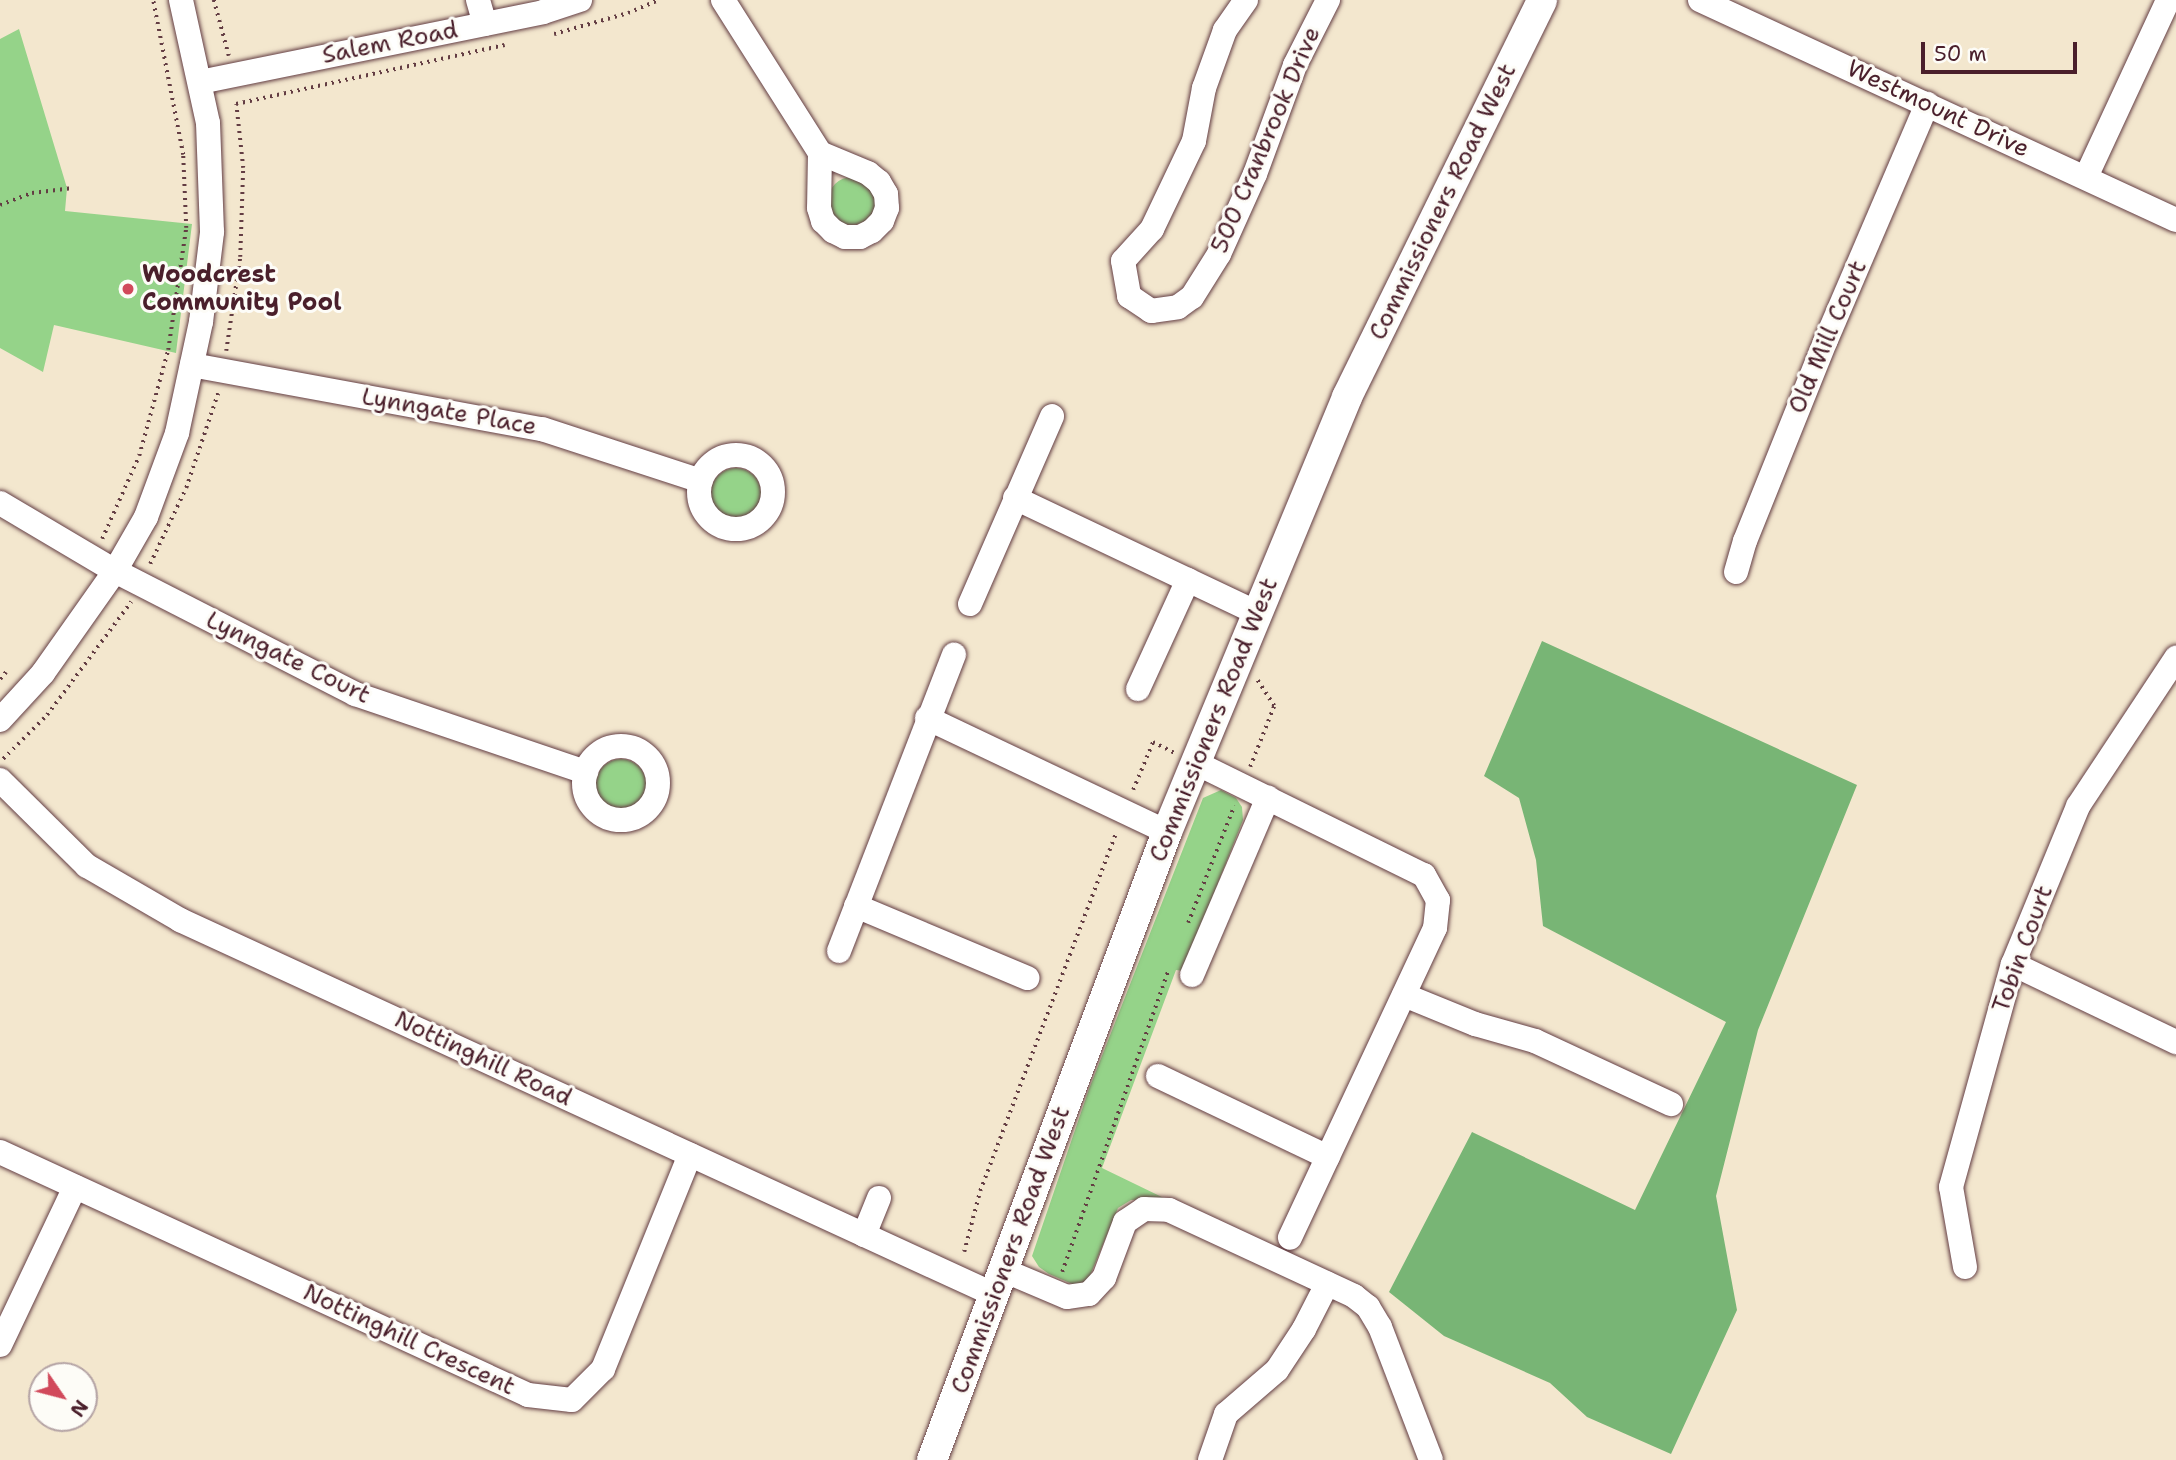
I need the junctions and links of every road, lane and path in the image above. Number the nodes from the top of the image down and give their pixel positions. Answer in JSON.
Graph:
{"nodes":[{"id":1,"x":153,"y":0,"type":"edge"},
{"id":2,"x":181,"y":0,"type":"edge"},
{"id":3,"x":214,"y":0,"type":"edge"},
{"id":4,"x":478,"y":0,"type":"edge"},
{"id":5,"x":580,"y":0,"type":"edge"},
{"id":6,"x":658,"y":0,"type":"edge"},
{"id":7,"x":723,"y":0,"type":"edge"},
{"id":8,"x":1246,"y":0,"type":"edge"},
{"id":9,"x":1328,"y":0,"type":"edge"},
{"id":10,"x":1542,"y":0,"type":"edge"},
{"id":11,"x":1700,"y":0,"type":"edge"},
{"id":12,"x":2168,"y":0,"type":"edge"},
{"id":13,"x":485,"y":24,"type":"junction"},
{"id":14,"x":544,"y":36,"type":"dead end"},
{"id":15,"x":517,"y":42,"type":"dead end"},
{"id":16,"x":231,"y":66,"type":"dead end"},
{"id":17,"x":200,"y":82,"type":"junction"},
{"id":18,"x":1927,"y":104,"type":"junction"},
{"id":19,"x":821,"y":153,"type":"dead end"},
{"id":20,"x":2086,"y":177,"type":"junction"},
{"id":21,"x":71,"y":188,"type":"dead end"},
{"id":22,"x":0,"y":205,"type":"edge"},
{"id":23,"x":2176,"y":220,"type":"edge"},
{"id":24,"x":192,"y":365,"type":"junction"},
{"id":25,"x":223,"y":371,"type":"junction"},
{"id":26,"x":1052,"y":416,"type":"dead end"},
{"id":27,"x":701,"y":481,"type":"dead end"},
{"id":28,"x":1015,"y":498,"type":"junction"},
{"id":29,"x":0,"y":503,"type":"edge"},
{"id":30,"x":90,"y":534,"type":"dead end"},
{"id":31,"x":115,"y":571,"type":"junction"},
{"id":32,"x":1736,"y":572,"type":"dead end"},
{"id":33,"x":1188,"y":580,"type":"junction"},
{"id":34,"x":141,"y":584,"type":"junction"},
{"id":35,"x":970,"y":604,"type":"dead end"},
{"id":36,"x":1258,"y":613,"type":"junction"},
{"id":37,"x":954,"y":654,"type":"dead end"},
{"id":38,"x":1240,"y":655,"type":"junction"},
{"id":39,"x":2176,"y":658,"type":"edge"},
{"id":40,"x":6,"y":672,"type":"dead end"},
{"id":41,"x":0,"y":679,"type":"edge"},
{"id":42,"x":1138,"y":689,"type":"dead end"},
{"id":43,"x":927,"y":718,"type":"junction"},
{"id":44,"x":0,"y":720,"type":"edge"},
{"id":45,"x":1196,"y":763,"type":"junction"},
{"id":46,"x":1,"y":770,"type":"edge"},
{"id":47,"x":586,"y":772,"type":"dead end"},
{"id":48,"x":1242,"y":785,"type":"junction"},
{"id":49,"x":1268,"y":798,"type":"junction"},
{"id":50,"x":1124,"y":811,"type":"junction"},
{"id":51,"x":1167,"y":832,"type":"junction"},
{"id":52,"x":856,"y":906,"type":"junction"},
{"id":53,"x":1183,"y":935,"type":"dead end"},
{"id":54,"x":839,"y":951,"type":"dead end"},
{"id":55,"x":1173,"y":960,"type":"dead end"},
{"id":56,"x":2013,"y":964,"type":"junction"},
{"id":57,"x":1192,"y":975,"type":"dead end"},
{"id":58,"x":1027,"y":978,"type":"dead end"},
{"id":59,"x":1404,"y":995,"type":"junction"},
{"id":60,"x":2176,"y":1042,"type":"edge"},
{"id":61,"x":1158,"y":1076,"type":"dead end"},
{"id":62,"x":1671,"y":1104,"type":"dead end"},
{"id":63,"x":0,"y":1152,"type":"edge"},
{"id":64,"x":690,"y":1155,"type":"junction"},
{"id":65,"x":1328,"y":1157,"type":"junction"},
{"id":66,"x":75,"y":1186,"type":"junction"},
{"id":67,"x":879,"y":1198,"type":"dead end"},
{"id":68,"x":864,"y":1235,"type":"junction"},
{"id":69,"x":1290,"y":1238,"type":"dead end"},
{"id":70,"x":964,"y":1252,"type":"dead end"},
{"id":71,"x":1965,"y":1267,"type":"dead end"},
{"id":72,"x":999,"y":1283,"type":"junction"},
{"id":73,"x":1327,"y":1283,"type":"junction"},
{"id":74,"x":1055,"y":1292,"type":"junction"},
{"id":75,"x":0,"y":1345,"type":"edge"},
{"id":76,"x":932,"y":1460,"type":"edge"},
{"id":77,"x":1210,"y":1460,"type":"edge"},
{"id":78,"x":1431,"y":1460,"type":"edge"}],
"edges":[{"from":1,"to":30,"type":"path"},
{"from":2,"to":17,"type":"street"},
{"from":3,"to":16,"type":"path"},
{"from":4,"to":13,"type":"street"},
{"from":5,"to":13,"type":"street","name":"Salem Road"},
{"from":6,"to":14,"type":"path"},
{"from":7,"to":19,"type":"street"},
{"from":8,"to":9,"type":"street","name":"500 Cranbrook Drive"},
{"from":10,"to":36,"type":"main road","name":"Commissioners Road West"},
{"from":11,"to":18,"type":"street","name":"Westmount Drive"},
{"from":12,"to":20,"type":"street"},
{"from":13,"to":17,"type":"street","name":"Salem Road"},
{"from":15,"to":25,"type":"path"},
{"from":17,"to":24,"type":"street"},
{"from":18,"to":20,"type":"street","name":"Westmount Drive"},
{"from":18,"to":32,"type":"street","name":"Old Mill Court"},
{"from":20,"to":23,"type":"street","name":"Westmount Drive"},
{"from":21,"to":22,"type":"path"},
{"from":24,"to":25,"type":"street","name":"Lynngate Place"},
{"from":24,"to":31,"type":"street"},
{"from":25,"to":27,"type":"street","name":"Lynngate Place"},
{"from":25,"to":34,"type":"path"},
{"from":26,"to":28,"type":"street"},
{"from":28,"to":33,"type":"street"},
{"from":28,"to":35,"type":"street"},
{"from":29,"to":31,"type":"street","name":"Lynngate Court"},
{"from":31,"to":34,"type":"street","name":"Lynngate Court"},
{"from":31,"to":44,"type":"street"},
{"from":33,"to":36,"type":"street"},
{"from":33,"to":42,"type":"street"},
{"from":34,"to":46,"type":"path"},
{"from":34,"to":47,"type":"street","name":"Lynngate Court"},
{"from":36,"to":38,"type":"main road","name":"Commissioners Road West"},
{"from":37,"to":43,"type":"street"},
{"from":38,"to":45,"type":"main road","name":"Commissioners Road West"},
{"from":38,"to":48,"type":"path"},
{"from":39,"to":56,"type":"street","name":"Tobin Court"},
{"from":40,"to":41,"type":"path"},
{"from":43,"to":50,"type":"street"},
{"from":43,"to":52,"type":"street"},
{"from":45,"to":48,"type":"street"},
{"from":45,"to":50,"type":"path"},
{"from":45,"to":51,"type":"main road","name":"Commissioners Road West"},
{"from":46,"to":64,"type":"street","name":"Nottinghill Road"},
{"from":48,"to":49,"type":"street"},
{"from":48,"to":53,"type":"path"},
{"from":49,"to":57,"type":"street"},
{"from":49,"to":59,"type":"street"},
{"from":50,"to":51,"type":"street"},
{"from":50,"to":70,"type":"path"},
{"from":51,"to":72,"type":"main road","name":"Commissioners Road West"},
{"from":52,"to":54,"type":"street"},
{"from":52,"to":58,"type":"street"},
{"from":55,"to":74,"type":"path"},
{"from":56,"to":60,"type":"street"},
{"from":56,"to":71,"type":"street","name":"Tobin Court"},
{"from":59,"to":62,"type":"street"},
{"from":59,"to":65,"type":"street"},
{"from":61,"to":65,"type":"street"},
{"from":63,"to":66,"type":"street","name":"Nottinghill Crescent"},
{"from":64,"to":66,"type":"street","name":"Nottinghill Crescent"},
{"from":64,"to":68,"type":"street","name":"Nottinghill Road"},
{"from":65,"to":69,"type":"street"},
{"from":66,"to":75,"type":"street"},
{"from":67,"to":68,"type":"street"},
{"from":68,"to":72,"type":"street","name":"Nottinghill Road"},
{"from":72,"to":74,"type":"street","name":"Nottinghill Road"},
{"from":72,"to":76,"type":"main road","name":"Commissioners Road West"},
{"from":73,"to":74,"type":"street","name":"Nottinghill Road"},
{"from":73,"to":77,"type":"street"},
{"from":73,"to":78,"type":"street"}]}
